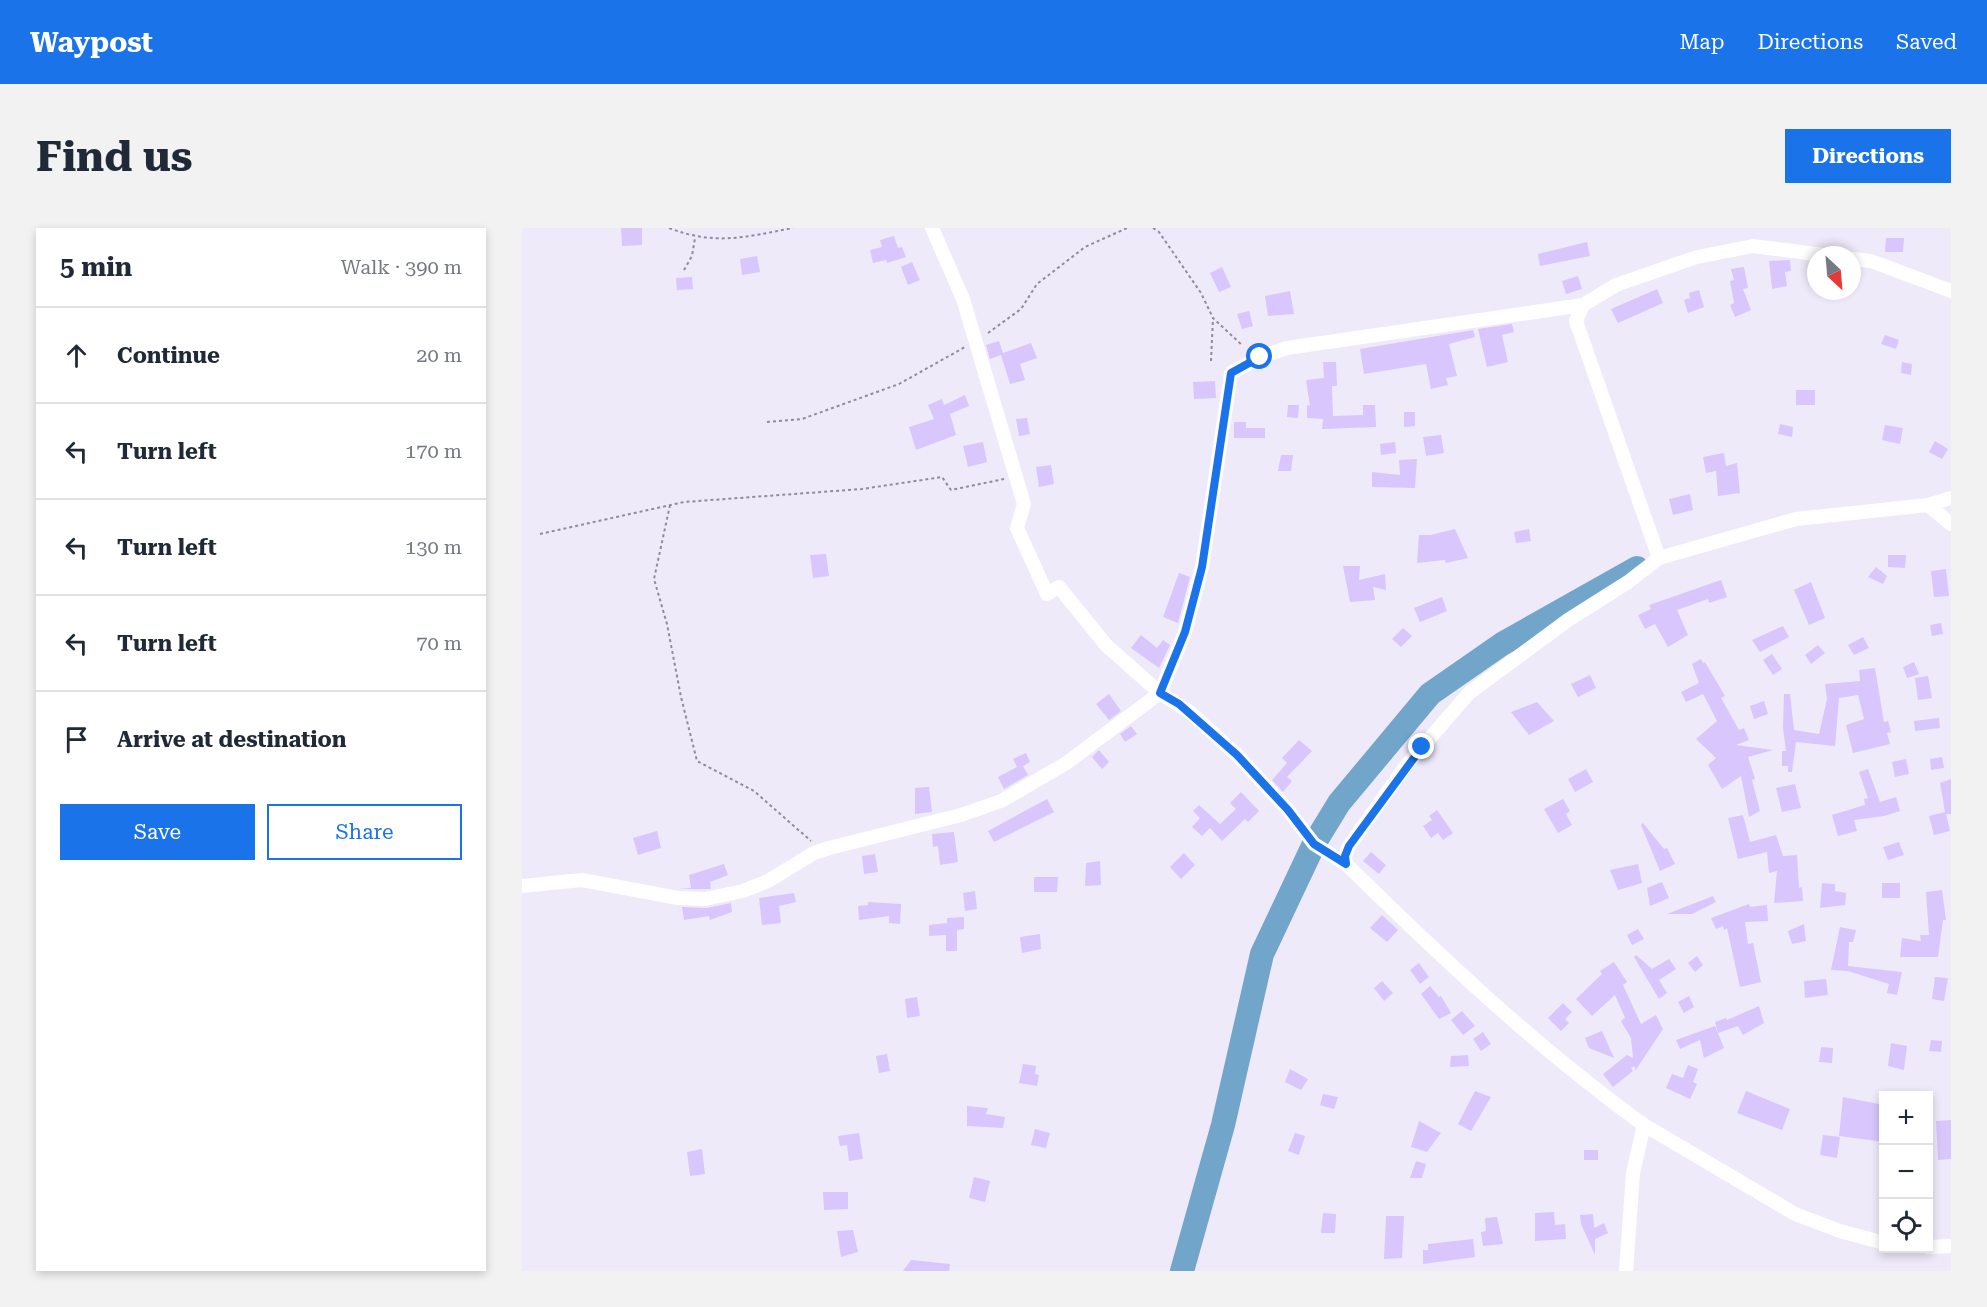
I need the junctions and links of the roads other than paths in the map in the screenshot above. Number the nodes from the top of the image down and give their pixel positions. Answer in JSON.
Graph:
{"nodes":[{"id":1,"x":932,"y":228,"type":"edge"},
{"id":2,"x":1807,"y":253,"type":"edge"},
{"id":3,"x":1861,"y":260,"type":"edge"},
{"id":4,"x":1951,"y":291,"type":"edge"},
{"id":5,"x":1583,"y":305,"type":"junction"},
{"id":6,"x":1951,"y":498,"type":"edge"},
{"id":7,"x":1928,"y":506,"type":"junction"},
{"id":8,"x":1951,"y":524,"type":"edge"},
{"id":9,"x":1659,"y":558,"type":"junction"},
{"id":10,"x":1160,"y":693,"type":"junction"},
{"id":11,"x":1346,"y":864,"type":"junction"},
{"id":12,"x":522,"y":886,"type":"edge"},
{"id":13,"x":1644,"y":1125,"type":"junction"},
{"id":14,"x":1879,"y":1242,"type":"edge"},
{"id":15,"x":1951,"y":1246,"type":"edge"},
{"id":16,"x":1933,"y":1247,"type":"edge"},
{"id":17,"x":1626,"y":1271,"type":"edge"}],
"edges":[{"from":1,"to":10,"type":"street"},
{"from":2,"to":5,"type":"street"},
{"from":3,"to":4,"type":"street"},
{"from":5,"to":9,"type":"street"},
{"from":5,"to":10,"type":"street"},
{"from":6,"to":7,"type":"street"},
{"from":7,"to":8,"type":"street"},
{"from":7,"to":9,"type":"street"},
{"from":9,"to":11,"type":"street"},
{"from":10,"to":11,"type":"street"},
{"from":10,"to":12,"type":"street"},
{"from":11,"to":13,"type":"street"},
{"from":13,"to":14,"type":"street"},
{"from":13,"to":17,"type":"street"},
{"from":15,"to":16,"type":"street"}]}
